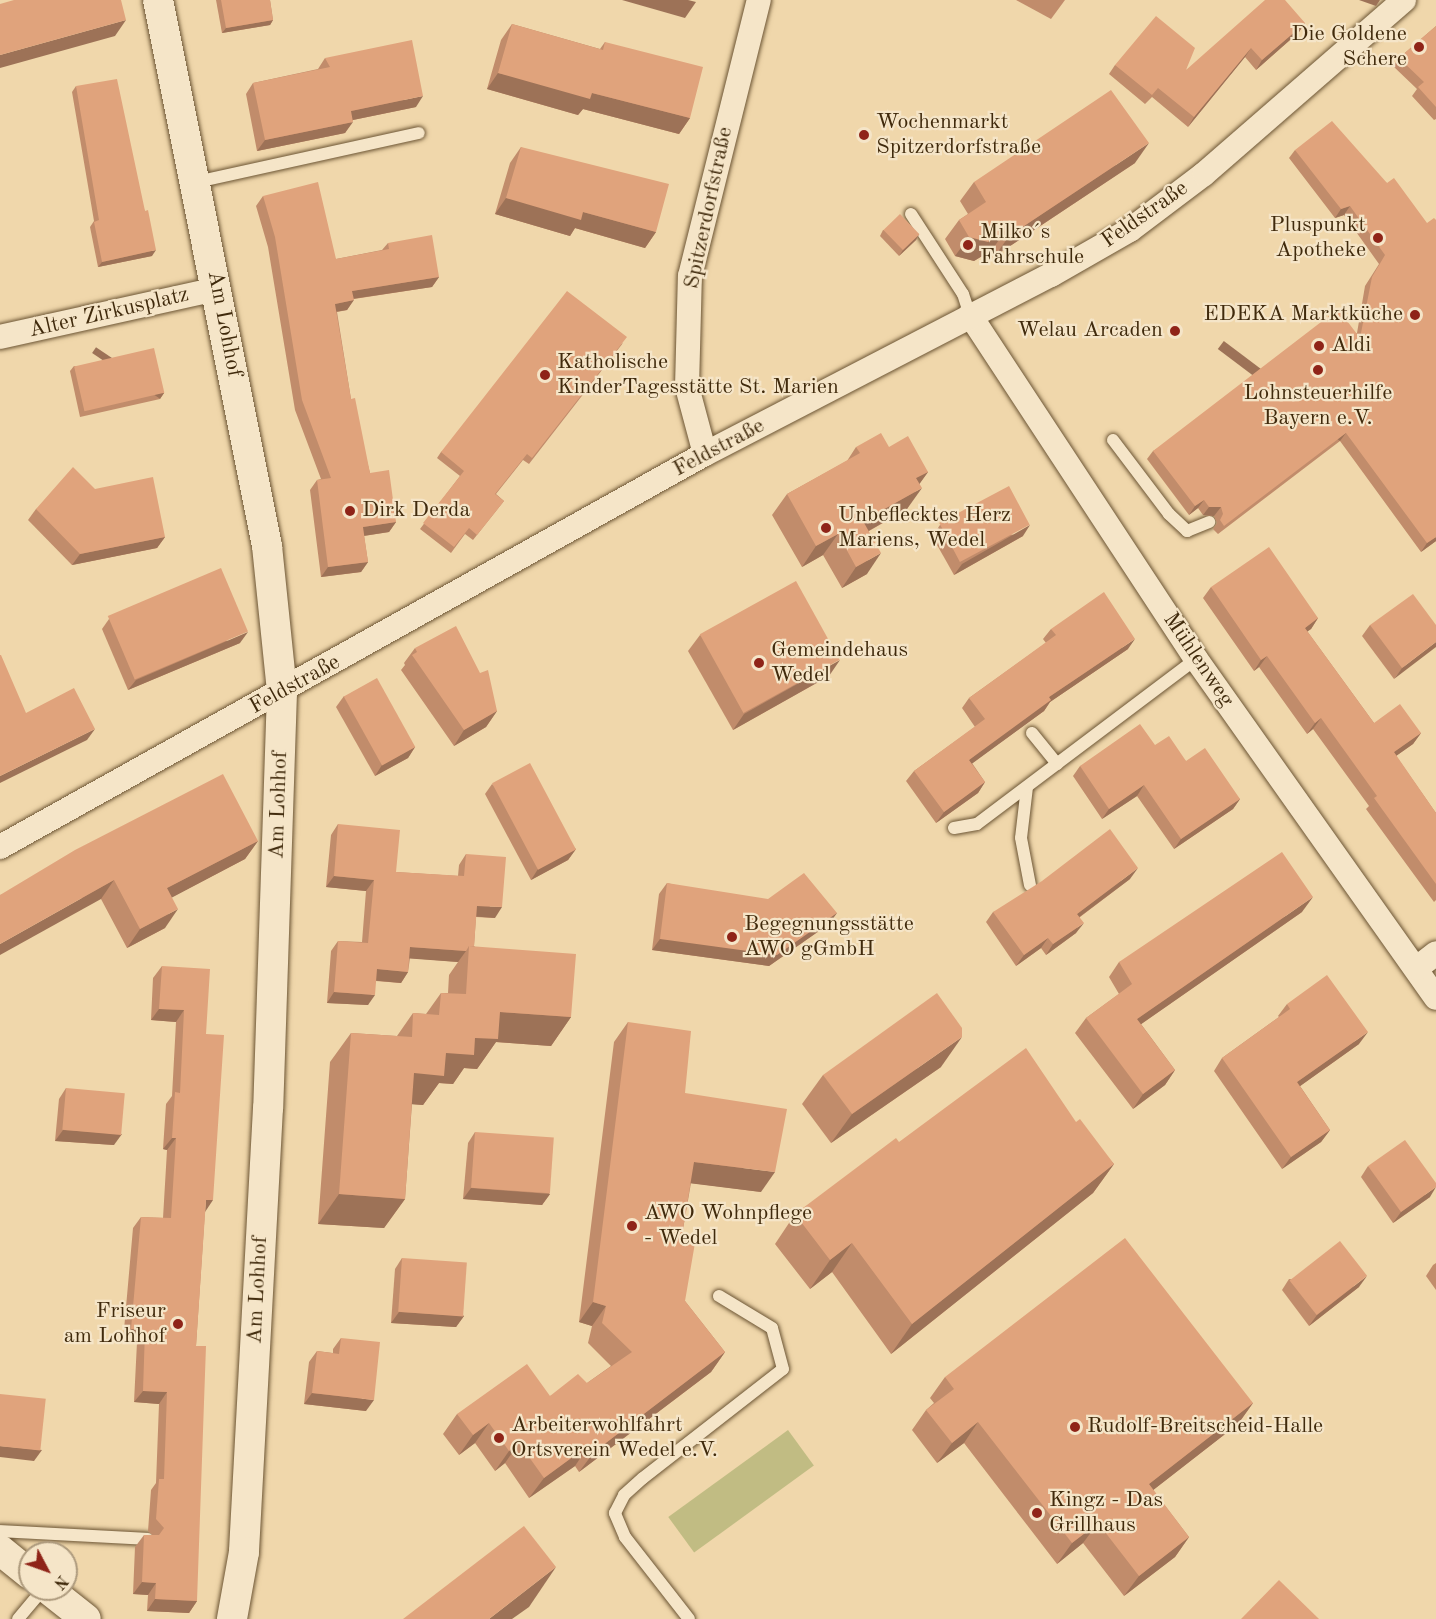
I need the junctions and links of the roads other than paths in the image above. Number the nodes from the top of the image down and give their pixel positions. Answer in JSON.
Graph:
{"nodes":[{"id":1,"x":159,"y":0,"type":"edge"},
{"id":2,"x":759,"y":0,"type":"edge"},
{"id":3,"x":1404,"y":0,"type":"edge"},
{"id":4,"x":419,"y":133,"type":"dead end"},
{"id":5,"x":196,"y":182,"type":"junction"},
{"id":6,"x":911,"y":214,"type":"dead end"},
{"id":7,"x":217,"y":289,"type":"junction"},
{"id":8,"x":970,"y":315,"type":"junction"},
{"id":9,"x":0,"y":337,"type":"edge"},
{"id":10,"x":1113,"y":440,"type":"dead end"},
{"id":11,"x":705,"y":454,"type":"junction"},
{"id":12,"x":1209,"y":522,"type":"dead end"},
{"id":13,"x":1196,"y":659,"type":"junction"},
{"id":14,"x":282,"y":692,"type":"junction"},
{"id":15,"x":1032,"y":733,"type":"dead end"},
{"id":16,"x":1057,"y":764,"type":"junction"},
{"id":17,"x":1027,"y":788,"type":"junction"},
{"id":18,"x":954,"y":828,"type":"dead end"},
{"id":19,"x":0,"y":847,"type":"edge"},
{"id":20,"x":1030,"y":885,"type":"dead end"},
{"id":21,"x":1436,"y":953,"type":"edge"},
{"id":22,"x":1417,"y":968,"type":"junction"},
{"id":23,"x":1436,"y":998,"type":"edge"},
{"id":24,"x":719,"y":1296,"type":"dead end"},
{"id":25,"x":0,"y":1531,"type":"edge"},
{"id":26,"x":147,"y":1539,"type":"edge"},
{"id":27,"x":0,"y":1550,"type":"edge"},
{"id":28,"x":18,"y":1564,"type":"edge"},
{"id":29,"x":33,"y":1601,"type":"edge"},
{"id":30,"x":63,"y":1601,"type":"edge"},
{"id":31,"x":18,"y":1619,"type":"edge"},
{"id":32,"x":86,"y":1619,"type":"edge"},
{"id":33,"x":232,"y":1619,"type":"edge"},
{"id":34,"x":689,"y":1619,"type":"edge"}],
"edges":[{"from":1,"to":5,"type":"street","name":"Am Lohhof"},
{"from":2,"to":11,"type":"street","name":"Spitzerdorfstraße"},
{"from":3,"to":8,"type":"street","name":"Feldstraße"},
{"from":4,"to":5,"type":"lane"},
{"from":5,"to":7,"type":"street","name":"Am Lohhof"},
{"from":6,"to":8,"type":"lane"},
{"from":7,"to":9,"type":"street","name":"Alter Zirkusplatz"},
{"from":7,"to":14,"type":"street","name":"Am Lohhof"},
{"from":8,"to":11,"type":"street","name":"Feldstraße"},
{"from":8,"to":13,"type":"street","name":"Mühlenweg"},
{"from":10,"to":12,"type":"lane"},
{"from":11,"to":14,"type":"street","name":"Feldstraße"},
{"from":13,"to":16,"type":"lane"},
{"from":13,"to":22,"type":"street","name":"Mühlenweg"},
{"from":14,"to":19,"type":"street","name":"Feldstraße"},
{"from":14,"to":33,"type":"street","name":"Am Lohhof"},
{"from":15,"to":16,"type":"lane"},
{"from":16,"to":17,"type":"lane"},
{"from":17,"to":18,"type":"lane"},
{"from":17,"to":20,"type":"lane"},
{"from":21,"to":22,"type":"street"},
{"from":22,"to":23,"type":"street","name":"Mühlenweg"},
{"from":24,"to":34,"type":"lane"},
{"from":25,"to":26,"type":"lane"},
{"from":27,"to":28,"type":"street"},
{"from":29,"to":31,"type":"lane"},
{"from":30,"to":32,"type":"street"}]}
